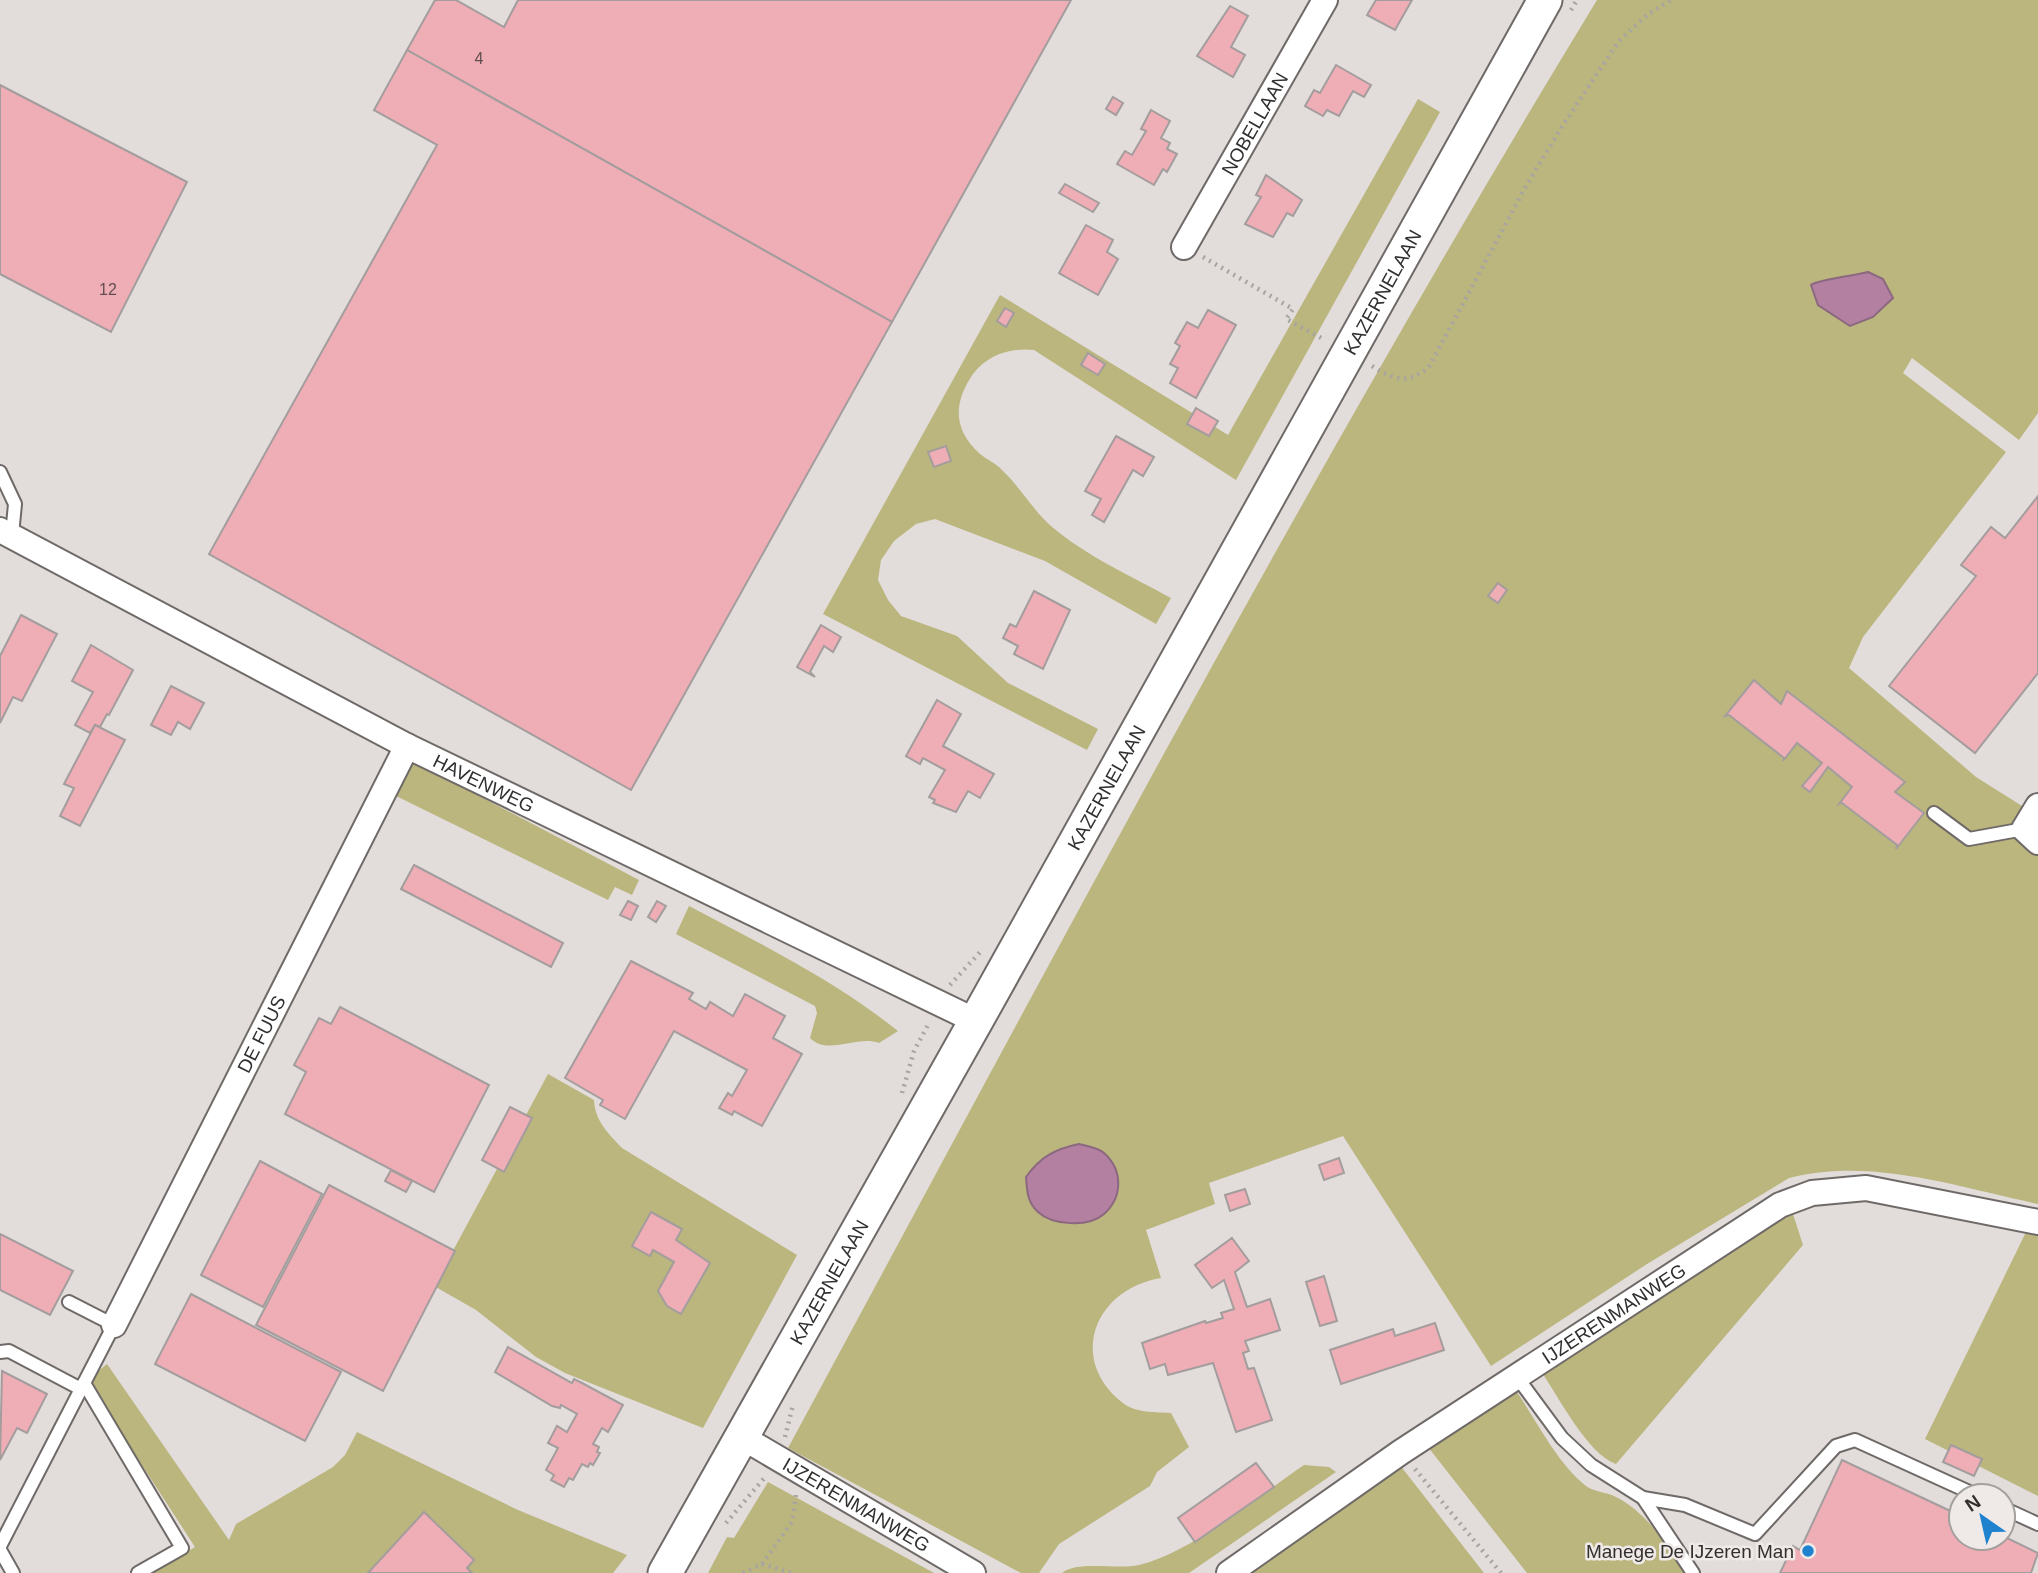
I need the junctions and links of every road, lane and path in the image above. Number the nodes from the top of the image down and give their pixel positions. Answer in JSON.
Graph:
{"nodes":[{"id":1,"x":1325,"y":0,"type":"edge"},
{"id":2,"x":1545,"y":0,"type":"edge"},
{"id":3,"x":1671,"y":0,"type":"edge"},
{"id":4,"x":1184,"y":247,"type":"joint"},
{"id":5,"x":1325,"y":340,"type":"dead end"},
{"id":6,"x":1373,"y":366,"type":"dead end"},
{"id":7,"x":0,"y":472,"type":"edge"},
{"id":8,"x":6,"y":532,"type":"edge"},
{"id":9,"x":407,"y":746,"type":"junction"},
{"id":10,"x":2038,"y":806,"type":"edge"},
{"id":11,"x":1934,"y":813,"type":"dead end"},
{"id":12,"x":2031,"y":836,"type":"edge"},
{"id":13,"x":976,"y":1021,"type":"junction"},
{"id":14,"x":2038,"y":1222,"type":"edge"},
{"id":15,"x":69,"y":1302,"type":"dead end"},
{"id":16,"x":114,"y":1325,"type":"junction"},
{"id":17,"x":0,"y":1352,"type":"edge"},
{"id":18,"x":1517,"y":1377,"type":"junction"},
{"id":19,"x":82,"y":1386,"type":"junction"},
{"id":20,"x":740,"y":1436,"type":"junction"},
{"id":21,"x":1401,"y":1452,"type":"junction"},
{"id":22,"x":788,"y":1466,"type":"junction"},
{"id":23,"x":1947,"y":1482,"type":"edge"},
{"id":24,"x":1643,"y":1498,"type":"junction"},
{"id":25,"x":2017,"y":1514,"type":"edge"},
{"id":26,"x":2038,"y":1524,"type":"edge"},
{"id":27,"x":723,"y":1528,"type":"dead end"},
{"id":28,"x":0,"y":1548,"type":"edge"},
{"id":29,"x":762,"y":1564,"type":"junction"},
{"id":30,"x":13,"y":1573,"type":"edge"},
{"id":31,"x":138,"y":1573,"type":"edge"},
{"id":32,"x":665,"y":1573,"type":"edge"},
{"id":33,"x":743,"y":1573,"type":"edge"},
{"id":34,"x":792,"y":1573,"type":"edge"},
{"id":35,"x":973,"y":1573,"type":"edge"},
{"id":36,"x":1229,"y":1573,"type":"edge"},
{"id":37,"x":1502,"y":1573,"type":"edge"},
{"id":38,"x":1693,"y":1573,"type":"edge"}],
"edges":[{"from":1,"to":4,"type":"street","name":"NOBELLAAN"},
{"from":2,"to":13,"type":"street","name":"KAZERNELAAN"},
{"from":3,"to":6,"type":"path"},
{"from":4,"to":5,"type":"path"},
{"from":7,"to":8,"type":"lane"},
{"from":8,"to":9,"type":"street","name":"HAVENWEG"},
{"from":9,"to":13,"type":"street","name":"HAVENWEG"},
{"from":9,"to":16,"type":"street","name":"DE FUUS"},
{"from":10,"to":12,"type":"street"},
{"from":11,"to":12,"type":"lane"},
{"from":13,"to":20,"type":"street","name":"KAZERNELAAN"},
{"from":14,"to":18,"type":"street","name":"IJZERENMANWEG"},
{"from":15,"to":16,"type":"lane"},
{"from":16,"to":19,"type":"lane"},
{"from":17,"to":19,"type":"lane"},
{"from":18,"to":21,"type":"street","name":"IJZERENMANWEG"},
{"from":18,"to":24,"type":"lane"},
{"from":19,"to":28,"type":"lane"},
{"from":19,"to":31,"type":"lane"},
{"from":20,"to":22,"type":"street","name":"IJZERENMANWEG"},
{"from":20,"to":32,"type":"street","name":"KAZERNELAAN"},
{"from":21,"to":36,"type":"street","name":"IJZERENMANWEG"},
{"from":21,"to":37,"type":"path"},
{"from":22,"to":27,"type":"path"},
{"from":22,"to":29,"type":"path"},
{"from":22,"to":35,"type":"street","name":"IJZERENMANWEG"},
{"from":23,"to":24,"type":"lane"},
{"from":24,"to":38,"type":"lane"},
{"from":25,"to":26,"type":"lane"},
{"from":28,"to":30,"type":"lane"},
{"from":29,"to":33,"type":"path"},
{"from":29,"to":34,"type":"path"}]}
